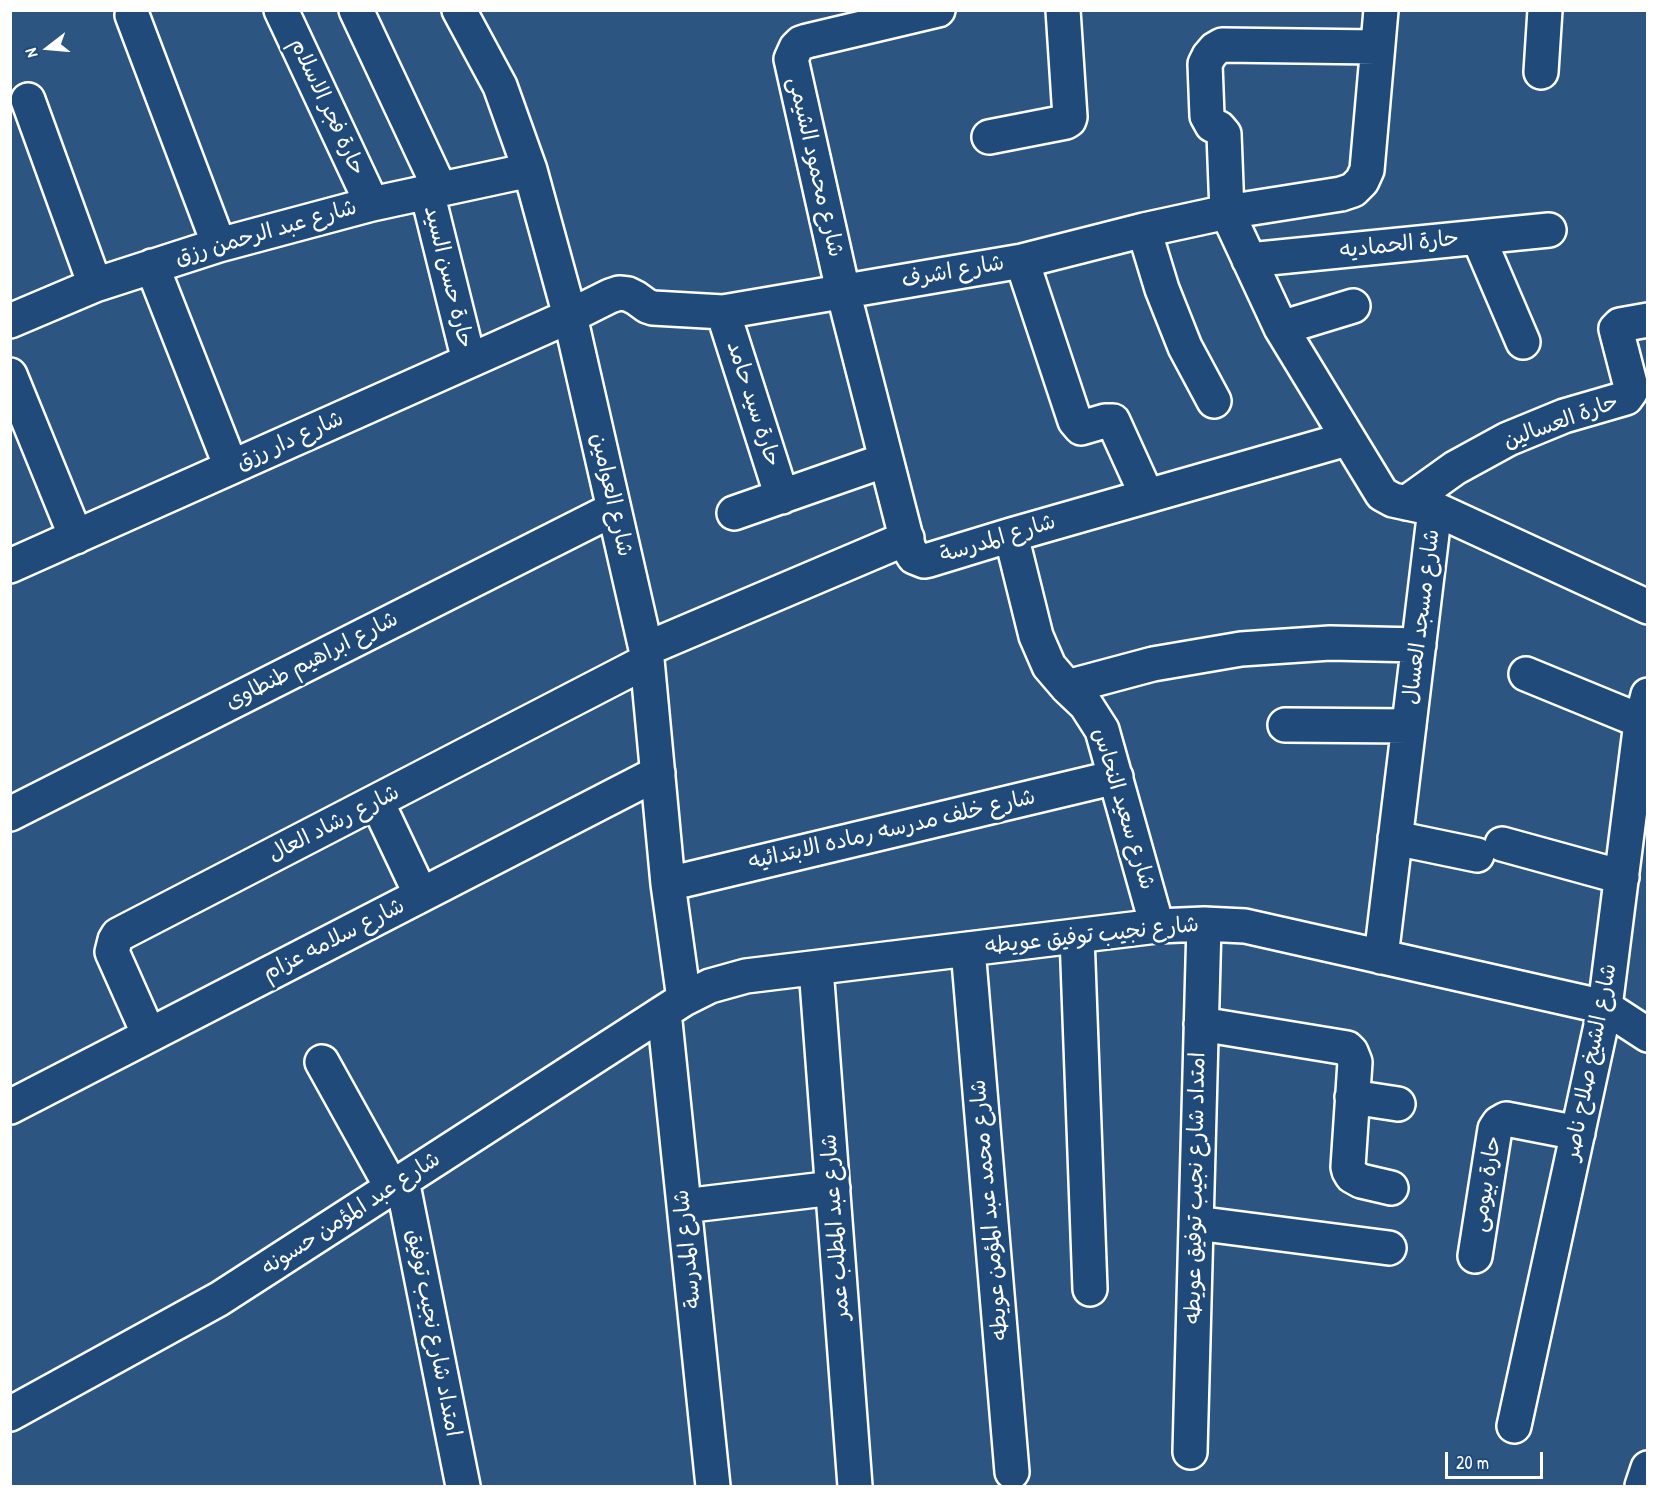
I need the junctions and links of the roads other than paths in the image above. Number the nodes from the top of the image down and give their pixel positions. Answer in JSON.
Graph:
{"nodes":[{"id":1,"x":281,"y":10,"type":"edge"},
{"id":2,"x":356,"y":10,"type":"edge"},
{"id":3,"x":459,"y":10,"type":"edge"},
{"id":4,"x":938,"y":10,"type":"edge"},
{"id":5,"x":1063,"y":10,"type":"edge"},
{"id":6,"x":1381,"y":10,"type":"edge"},
{"id":7,"x":1545,"y":10,"type":"edge"},
{"id":8,"x":132,"y":15,"type":"dead end"},
{"id":9,"x":1377,"y":47,"type":"junction"},
{"id":10,"x":1541,"y":72,"type":"dead end"},
{"id":11,"x":27,"y":100,"type":"dead end"},
{"id":12,"x":989,"y":137,"type":"dead end"},
{"id":13,"x":530,"y":170,"type":"junction"},
{"id":14,"x":434,"y":190,"type":"junction"},
{"id":15,"x":372,"y":204,"type":"junction"},
{"id":16,"x":1227,"y":212,"type":"junction"},
{"id":17,"x":1144,"y":230,"type":"junction"},
{"id":18,"x":1549,"y":230,"type":"dead end"},
{"id":19,"x":1478,"y":237,"type":"junction"},
{"id":20,"x":219,"y":244,"type":"junction"},
{"id":21,"x":1249,"y":260,"type":"junction"},
{"id":22,"x":1022,"y":261,"type":"junction"},
{"id":23,"x":152,"y":266,"type":"junction"},
{"id":24,"x":95,"y":285,"type":"junction"},
{"id":25,"x":843,"y":291,"type":"junction"},
{"id":26,"x":1353,"y":306,"type":"dead end"},
{"id":27,"x":723,"y":312,"type":"junction"},
{"id":28,"x":570,"y":316,"type":"junction"},
{"id":29,"x":1647,"y":320,"type":"edge"},
{"id":30,"x":10,"y":321,"type":"edge"},
{"id":31,"x":1281,"y":328,"type":"junction"},
{"id":32,"x":1523,"y":342,"type":"dead end"},
{"id":33,"x":469,"y":361,"type":"junction"},
{"id":34,"x":10,"y":375,"type":"edge"},
{"id":35,"x":1214,"y":401,"type":"dead end"},
{"id":36,"x":1347,"y":439,"type":"junction"},
{"id":37,"x":886,"y":460,"type":"junction"},
{"id":38,"x":231,"y":467,"type":"junction"},
{"id":39,"x":1147,"y":496,"type":"junction"},
{"id":40,"x":782,"y":497,"type":"junction"},
{"id":41,"x":1421,"y":506,"type":"junction"},
{"id":42,"x":614,"y":509,"type":"junction"},
{"id":43,"x":734,"y":513,"type":"dead end"},
{"id":44,"x":1011,"y":535,"type":"junction"},
{"id":45,"x":76,"y":537,"type":"junction"},
{"id":46,"x":907,"y":538,"type":"junction"},
{"id":47,"x":10,"y":566,"type":"edge"},
{"id":48,"x":1647,"y":607,"type":"edge"},
{"id":49,"x":1419,"y":645,"type":"junction"},
{"id":50,"x":647,"y":655,"type":"junction"},
{"id":51,"x":1526,"y":674,"type":"dead end"},
{"id":52,"x":1067,"y":687,"type":"junction"},
{"id":53,"x":1645,"y":714,"type":"edge"},
{"id":54,"x":1285,"y":725,"type":"dead end"},
{"id":55,"x":1409,"y":726,"type":"junction"},
{"id":56,"x":658,"y":773,"type":"junction"},
{"id":57,"x":1116,"y":777,"type":"junction"},
{"id":58,"x":376,"y":802,"type":"junction"},
{"id":59,"x":10,"y":814,"type":"edge"},
{"id":60,"x":1395,"y":838,"type":"junction"},
{"id":61,"x":1622,"y":877,"type":"junction"},
{"id":62,"x":668,"y":884,"type":"junction"},
{"id":63,"x":421,"y":895,"type":"junction"},
{"id":64,"x":1204,"y":924,"type":"junction"},
{"id":65,"x":1157,"y":926,"type":"junction"},
{"id":66,"x":1077,"y":936,"type":"junction"},
{"id":67,"x":968,"y":949,"type":"junction"},
{"id":68,"x":1381,"y":957,"type":"junction"},
{"id":69,"x":816,"y":968,"type":"junction"},
{"id":70,"x":674,"y":1005,"type":"junction"},
{"id":71,"x":1605,"y":1007,"type":"junction"},
{"id":72,"x":1201,"y":1024,"type":"junction"},
{"id":73,"x":149,"y":1035,"type":"junction"},
{"id":74,"x":1647,"y":1035,"type":"edge"},
{"id":75,"x":322,"y":1062,"type":"dead end"},
{"id":76,"x":1352,"y":1097,"type":"junction"},
{"id":77,"x":1398,"y":1104,"type":"dead end"},
{"id":78,"x":10,"y":1107,"type":"edge"},
{"id":79,"x":1578,"y":1133,"type":"junction"},
{"id":80,"x":397,"y":1184,"type":"junction"},
{"id":81,"x":833,"y":1188,"type":"junction"},
{"id":82,"x":1391,"y":1188,"type":"dead end"},
{"id":83,"x":684,"y":1206,"type":"junction"},
{"id":84,"x":1196,"y":1223,"type":"junction"},
{"id":85,"x":1389,"y":1248,"type":"dead end"},
{"id":86,"x":1475,"y":1256,"type":"dead end"},
{"id":87,"x":1090,"y":1289,"type":"dead end"},
{"id":88,"x":10,"y":1414,"type":"edge"},
{"id":89,"x":1514,"y":1426,"type":"dead end"},
{"id":90,"x":1190,"y":1452,"type":"dead end"},
{"id":91,"x":1647,"y":1468,"type":"edge"},
{"id":92,"x":1012,"y":1472,"type":"dead end"},
{"id":93,"x":463,"y":1486,"type":"edge"},
{"id":94,"x":713,"y":1486,"type":"edge"},
{"id":95,"x":855,"y":1486,"type":"edge"},
{"id":96,"x":1642,"y":1486,"type":"edge"}],
"edges":[{"from":1,"to":15,"type":"street","name":"حارة فجر الاسلام"},
{"from":2,"to":14,"type":"street","name":"حارة حسن السيد"},
{"from":3,"to":13,"type":"street","name":"شارع العوامين"},
{"from":4,"to":25,"type":"street","name":"شارع محمود الشيمى"},
{"from":5,"to":12,"type":"street"},
{"from":6,"to":9,"type":"street"},
{"from":7,"to":10,"type":"street"},
{"from":8,"to":20,"type":"street"},
{"from":9,"to":16,"type":"street","name":"شارع اشرف"},
{"from":9,"to":16,"type":"street"},
{"from":11,"to":24,"type":"street"},
{"from":13,"to":14,"type":"street","name":"شارع عبد الرحمن رزق"},
{"from":13,"to":28,"type":"street","name":"شارع العوامين"},
{"from":14,"to":15,"type":"street","name":"شارع عبد الرحمن رزق"},
{"from":14,"to":33,"type":"street","name":"حارة حسن السيد"},
{"from":15,"to":20,"type":"street","name":"شارع عبد الرحمن رزق"},
{"from":16,"to":17,"type":"street","name":"شارع اشرف"},
{"from":16,"to":21,"type":"street","name":"شارع مسجد العسال"},
{"from":17,"to":22,"type":"street","name":"شارع اشرف"},
{"from":17,"to":35,"type":"street"},
{"from":18,"to":19,"type":"street","name":"حارة الحماديه"},
{"from":19,"to":21,"type":"street","name":"حارة الحماديه"},
{"from":19,"to":32,"type":"street"},
{"from":20,"to":23,"type":"street","name":"شارع عبد الرحمن رزق"},
{"from":21,"to":31,"type":"street","name":"شارع مسجد العسال"},
{"from":22,"to":25,"type":"street","name":"شارع اشرف"},
{"from":22,"to":39,"type":"street"},
{"from":23,"to":24,"type":"street","name":"شارع عبد الرحمن رزق"},
{"from":23,"to":38,"type":"street"},
{"from":24,"to":30,"type":"street","name":"شارع عبد الرحمن رزق"},
{"from":25,"to":27,"type":"street","name":"شارع اشرف"},
{"from":25,"to":37,"type":"street","name":"شارع المدرسة"},
{"from":26,"to":31,"type":"street"},
{"from":27,"to":28,"type":"street","name":"شارع اشرف"},
{"from":27,"to":40,"type":"street","name":"حارة سيد حامد"},
{"from":28,"to":33,"type":"street","name":"شارع دار رزق"},
{"from":28,"to":42,"type":"street","name":"شارع العوامين"},
{"from":29,"to":41,"type":"street","name":"حارة العسالين"},
{"from":31,"to":36,"type":"street","name":"شارع مسجد العسال"},
{"from":33,"to":38,"type":"street","name":"شارع دار رزق"},
{"from":34,"to":45,"type":"street"},
{"from":36,"to":39,"type":"street","name":"شارع المدرسة"},
{"from":36,"to":41,"type":"street","name":"شارع مسجد العسال"},
{"from":37,"to":40,"type":"street"},
{"from":37,"to":46,"type":"street","name":"شارع المدرسة"},
{"from":38,"to":45,"type":"street","name":"شارع دار رزق"},
{"from":39,"to":44,"type":"street","name":"شارع المدرسة"},
{"from":40,"to":43,"type":"street"},
{"from":41,"to":48,"type":"street"},
{"from":41,"to":49,"type":"street","name":"شارع مسجد العسال"},
{"from":42,"to":50,"type":"street","name":"شارع العوامين"},
{"from":42,"to":59,"type":"street","name":"شارع ابراهيم طنطاوى"},
{"from":44,"to":46,"type":"street","name":"شارع المدرسة"},
{"from":44,"to":52,"type":"street","name":"شارع سعيد النحاس"},
{"from":45,"to":47,"type":"street","name":"شارع دار رزق"},
{"from":46,"to":50,"type":"street","name":"شارع رشاد العال"},
{"from":49,"to":52,"type":"street"},
{"from":49,"to":55,"type":"street","name":"شارع مسجد العسال"},
{"from":50,"to":56,"type":"street","name":"شارع العوامين"},
{"from":50,"to":58,"type":"street","name":"شارع رشاد العال"},
{"from":51,"to":53,"type":"street"},
{"from":52,"to":57,"type":"street","name":"شارع سعيد النحاس"},
{"from":53,"to":61,"type":"street","name":"شارع الشيخ صلاح ناصر"},
{"from":54,"to":55,"type":"street"},
{"from":55,"to":60,"type":"street","name":"شارع مسجد العسال"},
{"from":56,"to":62,"type":"street","name":"شارع العوامين"},
{"from":56,"to":63,"type":"street","name":"شارع سلامه عزام"},
{"from":57,"to":62,"type":"street","name":"شارع خلف مدرسه رماده الابتدائيه"},
{"from":57,"to":65,"type":"street","name":"شارع سعيد النحاس"},
{"from":58,"to":63,"type":"street"},
{"from":58,"to":73,"type":"street","name":"شارع رشاد العال"},
{"from":60,"to":61,"type":"street"},
{"from":60,"to":68,"type":"street","name":"شارع مسجد العسال"},
{"from":61,"to":71,"type":"street","name":"شارع الشيخ صلاح ناصر"},
{"from":62,"to":70,"type":"street","name":"شارع العوامين"},
{"from":63,"to":73,"type":"street","name":"شارع سلامه عزام"},
{"from":64,"to":65,"type":"street","name":"شارع نجيب توفيق عويطه"},
{"from":64,"to":68,"type":"street","name":"شارع نجيب توفيق عويطه"},
{"from":64,"to":72,"type":"street","name":"امتداد شارع نجيب توفيق عويطه"},
{"from":65,"to":66,"type":"street","name":"شارع نجيب توفيق عويطه"},
{"from":66,"to":67,"type":"street","name":"شارع نجيب توفيق عويطه"},
{"from":66,"to":87,"type":"street"},
{"from":67,"to":69,"type":"street","name":"شارع نجيب توفيق عويطه"},
{"from":67,"to":92,"type":"street","name":"شارع محمد عبد المؤمن عويطه"},
{"from":68,"to":71,"type":"street","name":"شارع نجيب توفيق عويطه"},
{"from":69,"to":70,"type":"street","name":"شارع نجيب توفيق عويطه"},
{"from":69,"to":81,"type":"street","name":"شارع عبد المطلب عمر"},
{"from":70,"to":80,"type":"street","name":"شارع عبد المؤمن حسونه"},
{"from":70,"to":83,"type":"street","name":"شارع المدرسة"},
{"from":71,"to":74,"type":"street"},
{"from":71,"to":79,"type":"street","name":"شارع الشيخ صلاح ناصر"},
{"from":72,"to":76,"type":"street"},
{"from":72,"to":84,"type":"street","name":"امتداد شارع نجيب توفيق عويطه"},
{"from":73,"to":78,"type":"street","name":"شارع سلامه عزام"},
{"from":75,"to":80,"type":"street","name":"امتداد شارع نجيب توفيق"},
{"from":76,"to":77,"type":"street"},
{"from":76,"to":82,"type":"street"},
{"from":79,"to":86,"type":"street","name":"حارة بيومى"},
{"from":79,"to":89,"type":"street","name":"شارع الشيخ صلاح ناصر"},
{"from":80,"to":88,"type":"street","name":"شارع عبد المؤمن حسونه"},
{"from":80,"to":93,"type":"street","name":"امتداد شارع نجيب توفيق"},
{"from":81,"to":83,"type":"street"},
{"from":81,"to":95,"type":"street","name":"شارع عبد المطلب عمر"},
{"from":83,"to":94,"type":"street","name":"شارع المدرسة"},
{"from":84,"to":85,"type":"street"},
{"from":84,"to":90,"type":"street","name":"امتداد شارع نجيب توفيق عويطه"},
{"from":91,"to":96,"type":"street"}]}
